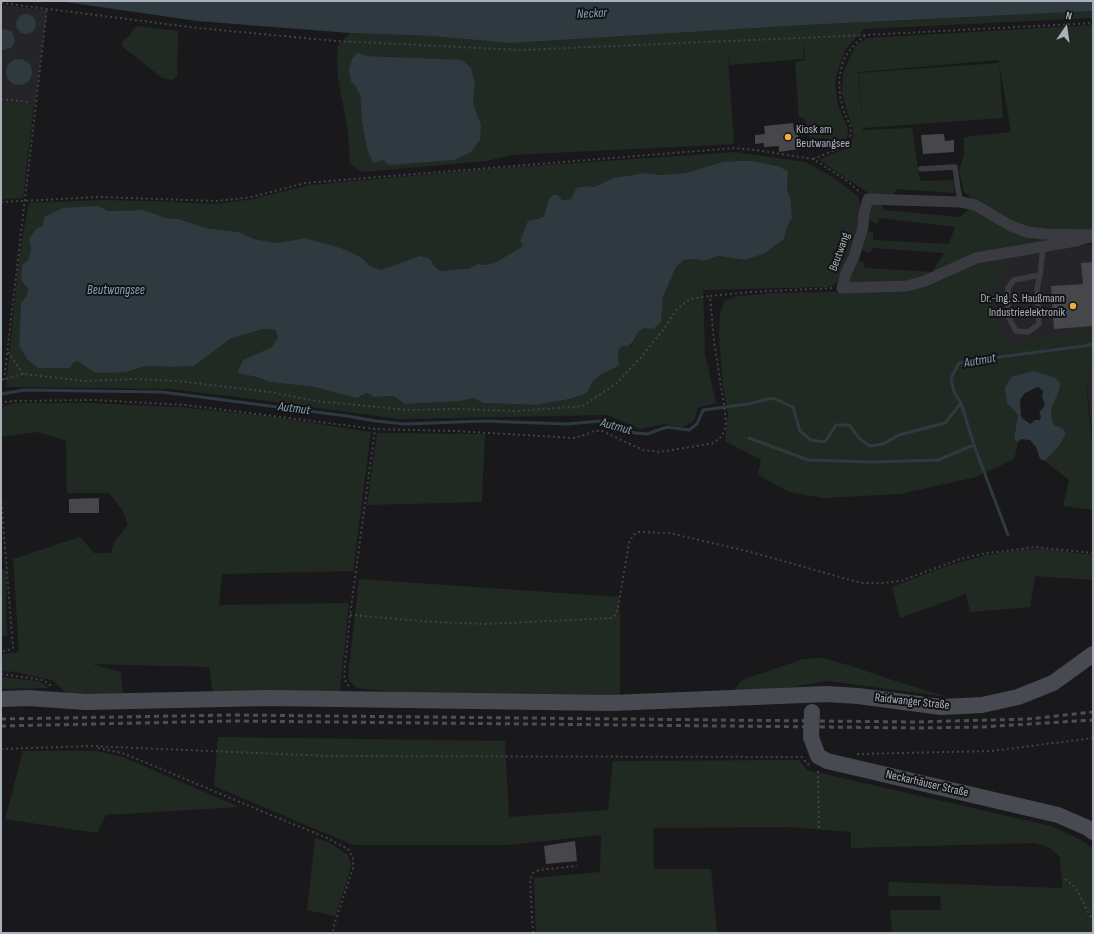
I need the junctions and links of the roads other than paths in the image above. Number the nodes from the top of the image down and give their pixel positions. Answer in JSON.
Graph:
{"nodes":[{"id":1,"x":921,"y":168,"type":"dead end"},
{"id":2,"x":961,"y":202,"type":"junction"},
{"id":3,"x":1093,"y":235,"type":"edge"},
{"id":4,"x":1043,"y":247,"type":"junction"},
{"id":5,"x":1040,"y":275,"type":"junction"},
{"id":6,"x":1093,"y":654,"type":"edge"},
{"id":7,"x":814,"y":696,"type":"junction"},
{"id":8,"x":1,"y":699,"type":"edge"},
{"id":9,"x":1093,"y":832,"type":"edge"}],
"edges":[{"from":1,"to":2,"type":"lane"},
{"from":2,"to":3,"type":"street","name":"Beutwang"},
{"from":2,"to":4,"type":"street","name":"Beutwang"},
{"from":3,"to":4,"type":"street","name":"Beutwang"},
{"from":4,"to":5,"type":"lane"},
{"from":5,"to":5,"type":"lane"},
{"from":6,"to":7,"type":"street","name":"Raidwanger Straße"},
{"from":7,"to":8,"type":"street","name":"Raidwanger Straße"},
{"from":7,"to":9,"type":"street","name":"Neckarhäuser Straße","bridge":true}]}
